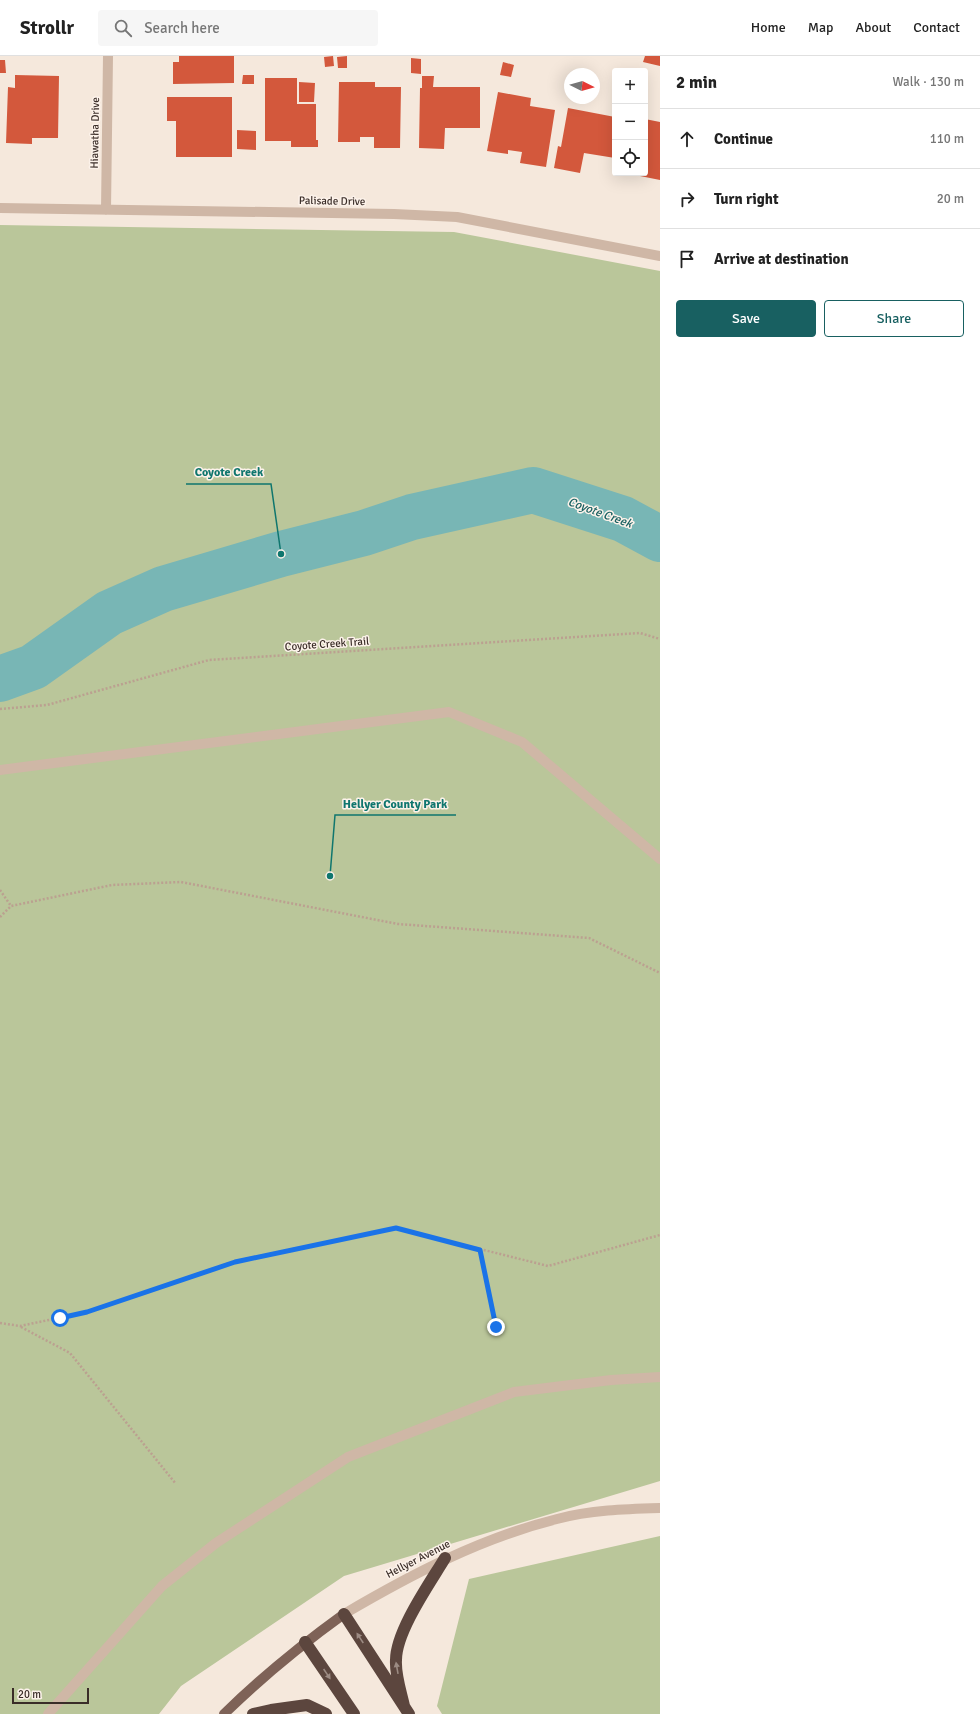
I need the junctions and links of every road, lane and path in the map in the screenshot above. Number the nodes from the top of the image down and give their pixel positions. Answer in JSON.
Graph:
{"nodes":[{"id":1,"x":108,"y":56,"type":"edge"},
{"id":2,"x":0,"y":208,"type":"edge"},
{"id":3,"x":106,"y":210,"type":"junction"},
{"id":4,"x":660,"y":256,"type":"edge"},
{"id":5,"x":660,"y":639,"type":"edge"},
{"id":6,"x":0,"y":709,"type":"edge"},
{"id":7,"x":0,"y":770,"type":"edge"},
{"id":8,"x":660,"y":859,"type":"edge"},
{"id":9,"x":0,"y":890,"type":"edge"},
{"id":10,"x":11,"y":906,"type":"junction"},
{"id":11,"x":0,"y":917,"type":"edge"},
{"id":12,"x":660,"y":972,"type":"edge"},
{"id":13,"x":660,"y":1234,"type":"edge"},
{"id":14,"x":480,"y":1250,"type":"junction"},
{"id":15,"x":0,"y":1323,"type":"edge"},
{"id":16,"x":20,"y":1326,"type":"junction"},
{"id":17,"x":496,"y":1327,"type":"dead end"},
{"id":18,"x":660,"y":1377,"type":"edge"},
{"id":19,"x":176,"y":1484,"type":"dead end"},
{"id":20,"x":660,"y":1508,"type":"edge"},
{"id":21,"x":445,"y":1558,"type":"junction"},
{"id":22,"x":344,"y":1614,"type":"junction"},
{"id":23,"x":305,"y":1642,"type":"junction"},
{"id":24,"x":406,"y":1710,"type":"edge"},
{"id":25,"x":48,"y":1714,"type":"edge"},
{"id":26,"x":224,"y":1714,"type":"edge"},
{"id":27,"x":253,"y":1714,"type":"edge"},
{"id":28,"x":326,"y":1714,"type":"edge"},
{"id":29,"x":354,"y":1714,"type":"edge"}],
"edges":[{"from":1,"to":3,"type":"street","name":"Hiawatha Drive"},
{"from":2,"to":3,"type":"street","name":"Palisade Drive"},
{"from":3,"to":4,"type":"street","name":"Palisade Drive"},
{"from":5,"to":6,"type":"path","name":"Coyote Creek Trail"},
{"from":7,"to":8,"type":"street"},
{"from":9,"to":10,"type":"path"},
{"from":10,"to":11,"type":"path"},
{"from":10,"to":12,"type":"path"},
{"from":13,"to":14,"type":"path"},
{"from":14,"to":16,"type":"path"},
{"from":14,"to":17,"type":"path"},
{"from":15,"to":16,"type":"path"},
{"from":16,"to":19,"type":"path"},
{"from":18,"to":25,"type":"street"},
{"from":20,"to":21,"type":"street","name":"Hellyer Avenue"},
{"from":21,"to":22,"type":"street","name":"Hellyer Avenue"},
{"from":24,"to":21,"type":"highway","one_way":true},
{"from":22,"to":23,"type":"main road","name":"Hellyer Avenue"},
{"from":24,"to":22,"type":"highway","one_way":true},
{"from":23,"to":26,"type":"main road","name":"Hellyer Avenue"},
{"from":23,"to":29,"type":"highway","one_way":true},
{"from":27,"to":28,"type":"highway"}]}
